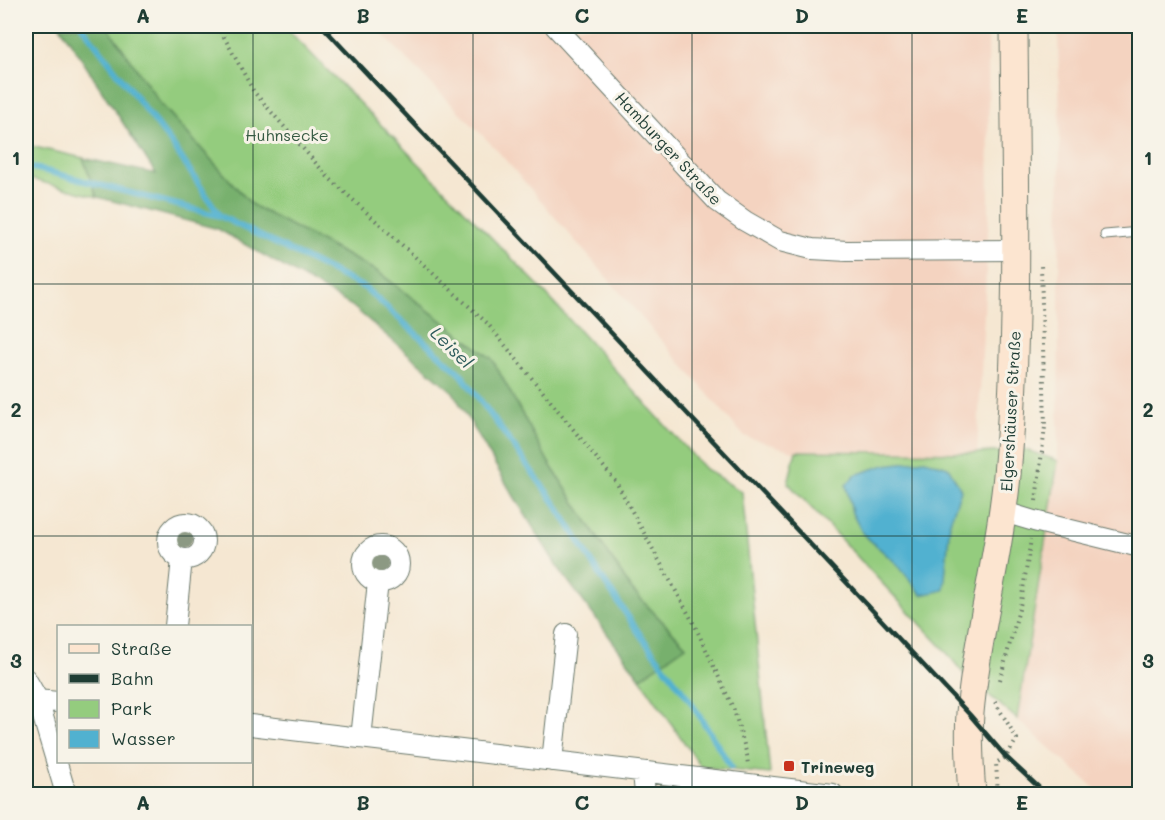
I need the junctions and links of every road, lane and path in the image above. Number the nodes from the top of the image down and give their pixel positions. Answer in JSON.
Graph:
{"nodes":[{"id":1,"x":219,"y":26,"type":"edge"},
{"id":2,"x":555,"y":26,"type":"edge"},
{"id":3,"x":1014,"y":26,"type":"edge"},
{"id":4,"x":1140,"y":232,"type":"edge"},
{"id":5,"x":1105,"y":235,"type":"dead end"},
{"id":6,"x":1016,"y":250,"type":"junction"},
{"id":7,"x":1004,"y":512,"type":"junction"},
{"id":8,"x":1140,"y":547,"type":"edge"},
{"id":9,"x":182,"y":559,"type":"dead end"},
{"id":10,"x":378,"y":582,"type":"dead end"},
{"id":11,"x":175,"y":625,"type":"edge"},
{"id":12,"x":566,"y":634,"type":"dead end"},
{"id":13,"x":26,"y":680,"type":"edge"},
{"id":14,"x":32,"y":699,"type":"edge"},
{"id":15,"x":57,"y":702,"type":"edge"},
{"id":16,"x":252,"y":725,"type":"edge"},
{"id":17,"x":361,"y":738,"type":"junction"},
{"id":18,"x":552,"y":761,"type":"junction"},
{"id":19,"x":643,"y":772,"type":"junction"},
{"id":20,"x":751,"y":785,"type":"junction"},
{"id":21,"x":66,"y":795,"type":"edge"},
{"id":22,"x":645,"y":795,"type":"edge"},
{"id":23,"x":833,"y":795,"type":"edge"},
{"id":24,"x":972,"y":795,"type":"edge"}],
"edges":[{"from":1,"to":20,"type":"path"},
{"from":2,"to":6,"type":"street","name":"Hamburger Straße"},
{"from":3,"to":6,"type":"street","name":"Elgershäuser Straße"},
{"from":4,"to":5,"type":"lane"},
{"from":6,"to":7,"type":"street","name":"Elgershäuser Straße"},
{"from":7,"to":8,"type":"street"},
{"from":7,"to":24,"type":"street","name":"Elgershäuser Straße"},
{"from":9,"to":11,"type":"street"},
{"from":10,"to":17,"type":"street"},
{"from":12,"to":18,"type":"street"},
{"from":13,"to":14,"type":"street"},
{"from":14,"to":15,"type":"street"},
{"from":14,"to":21,"type":"street"},
{"from":16,"to":17,"type":"street"},
{"from":17,"to":18,"type":"street"},
{"from":18,"to":19,"type":"street"},
{"from":19,"to":20,"type":"street"},
{"from":19,"to":22,"type":"street"},
{"from":20,"to":23,"type":"street"}]}
